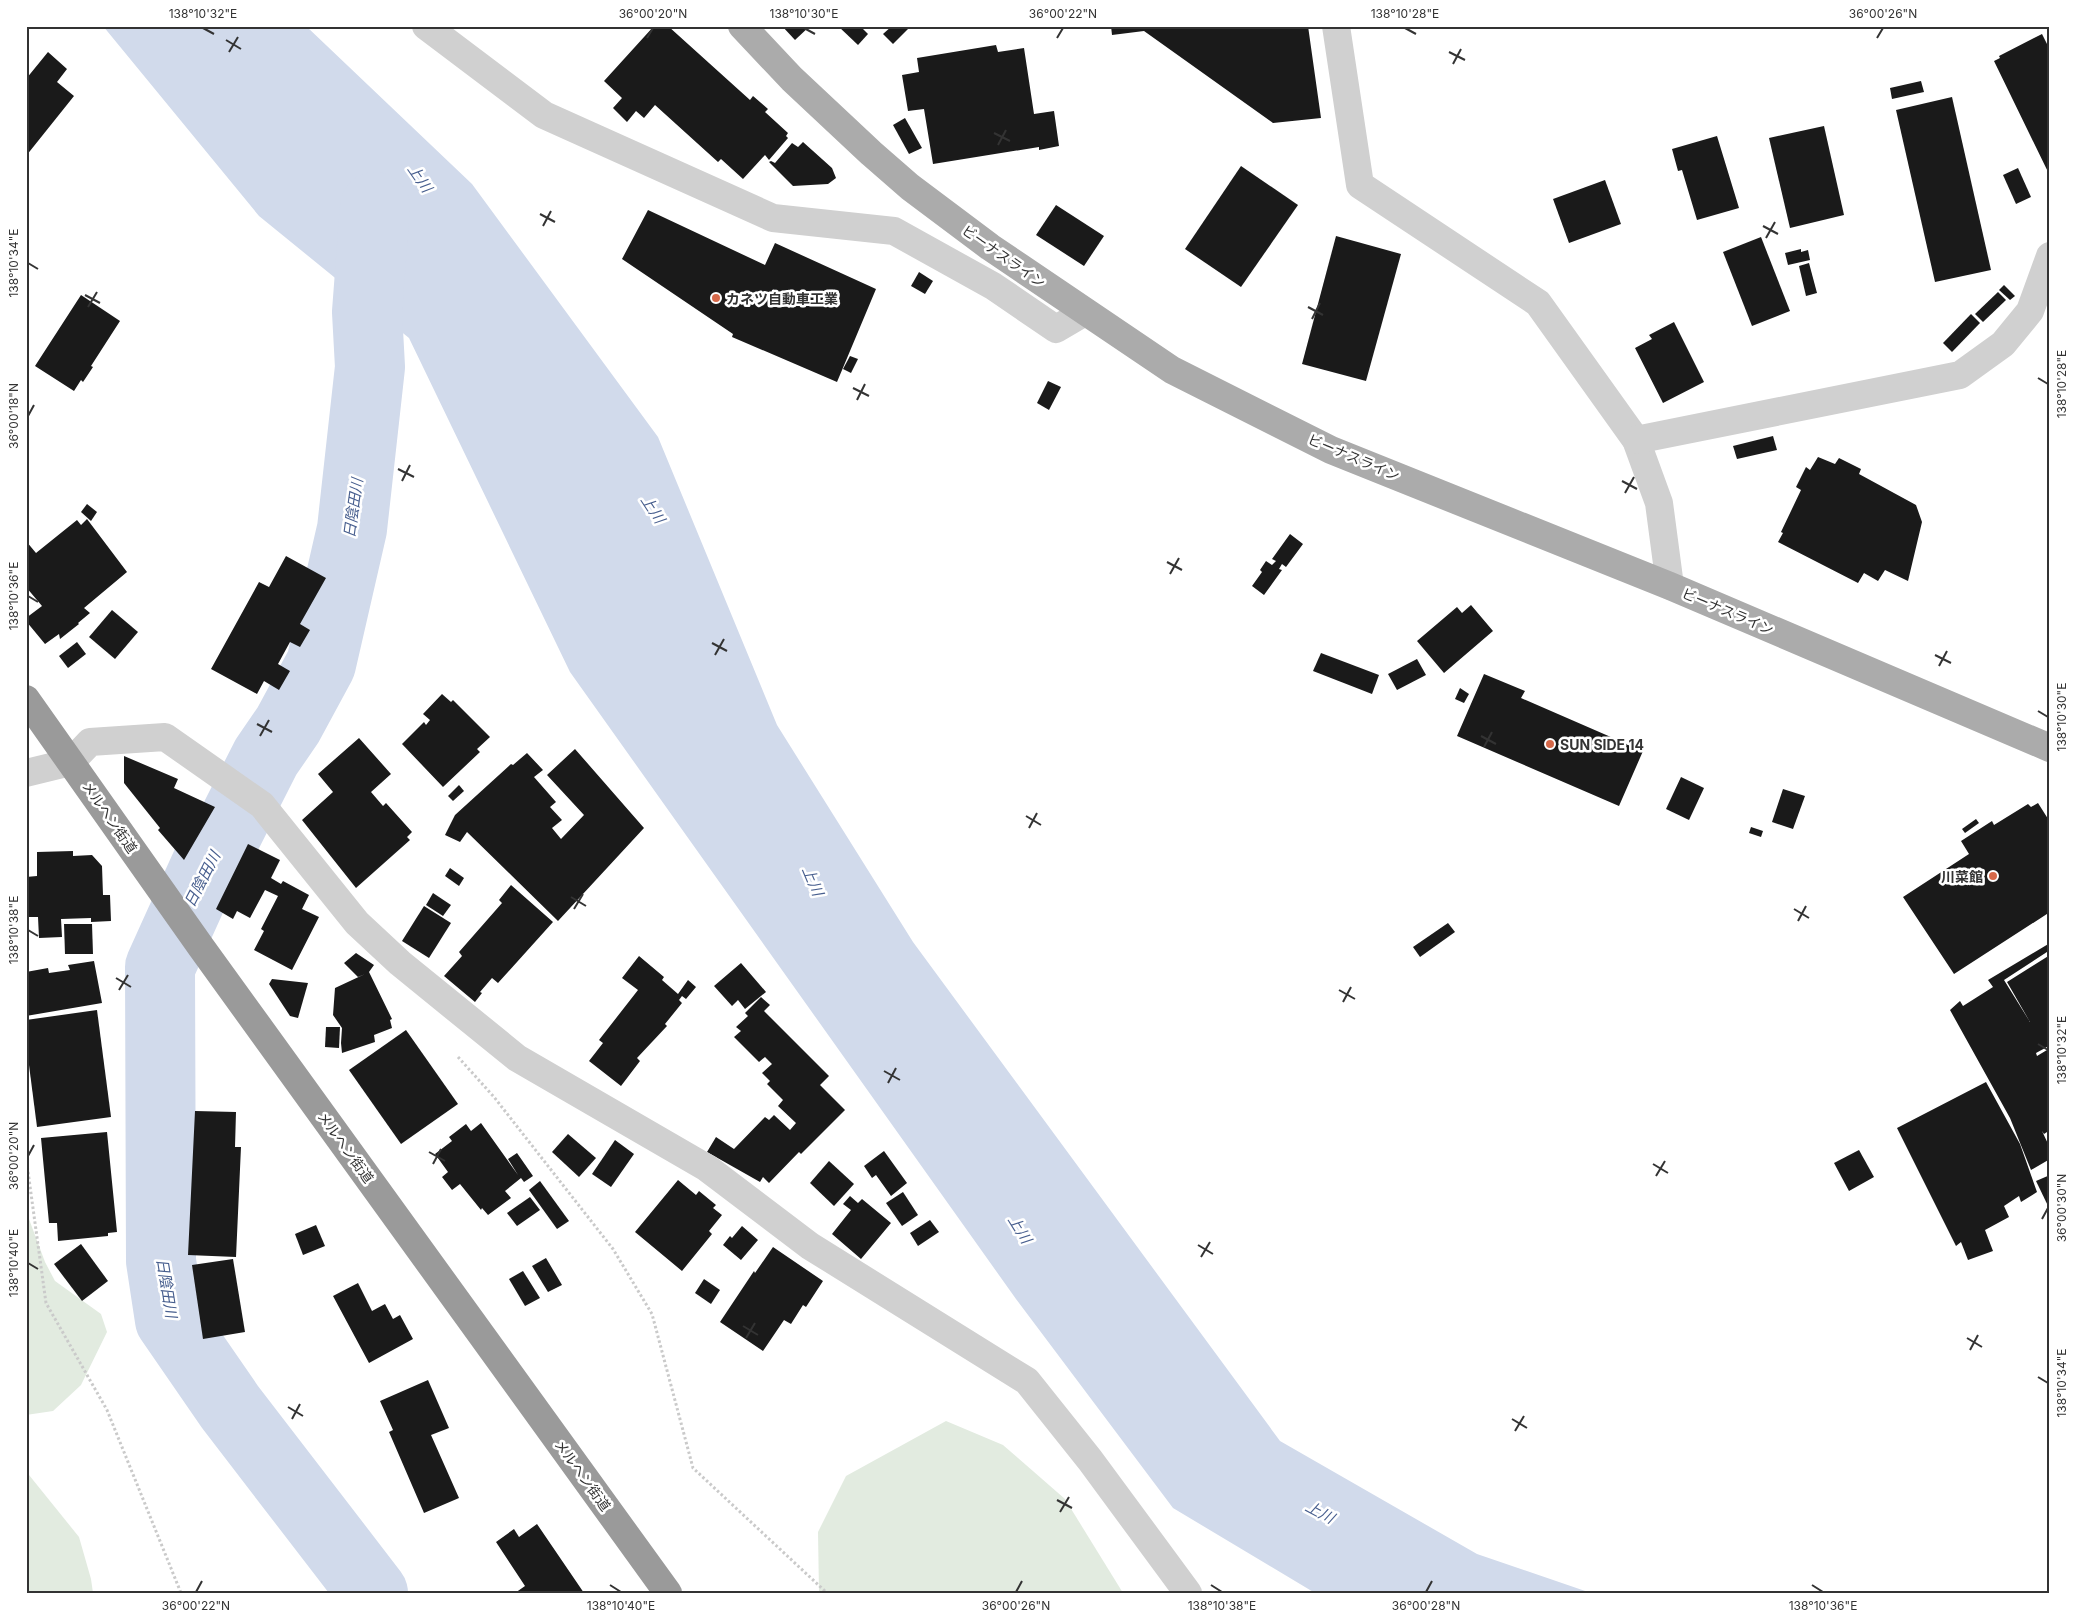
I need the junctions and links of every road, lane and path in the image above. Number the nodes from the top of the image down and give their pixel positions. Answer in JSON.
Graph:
{"nodes":[{"id":1,"x":426,"y":26,"type":"edge"},
{"id":2,"x":742,"y":26,"type":"edge"},
{"id":3,"x":1336,"y":26,"type":"edge"},
{"id":4,"x":2050,"y":256,"type":"edge"},
{"id":5,"x":1085,"y":312,"type":"junction"},
{"id":6,"x":1636,"y":440,"type":"junction"},
{"id":7,"x":1670,"y":586,"type":"junction"},
{"id":8,"x":26,"y":699,"type":"edge"},
{"id":9,"x":2050,"y":748,"type":"edge"},
{"id":10,"x":71,"y":762,"type":"junction"},
{"id":11,"x":26,"y":773,"type":"edge"},
{"id":12,"x":454,"y":1053,"type":"dead end"},
{"id":13,"x":26,"y":1157,"type":"edge"},
{"id":14,"x":181,"y":1593,"type":"edge"},
{"id":15,"x":668,"y":1593,"type":"edge"},
{"id":16,"x":827,"y":1593,"type":"edge"},
{"id":17,"x":1188,"y":1593,"type":"edge"}],
"edges":[{"from":1,"to":5,"type":"street"},
{"from":2,"to":5,"type":"main road","name":"ビーナスライン"},
{"from":3,"to":6,"type":"street"},
{"from":4,"to":6,"type":"street"},
{"from":5,"to":7,"type":"main road","name":"ビーナスライン"},
{"from":6,"to":7,"type":"street"},
{"from":7,"to":9,"type":"main road","name":"ビーナスライン"},
{"from":8,"to":10,"type":"highway","name":"メルヘン街道"},
{"from":10,"to":11,"type":"street"},
{"from":10,"to":15,"type":"highway","name":"メルヘン街道"},
{"from":10,"to":17,"type":"street"},
{"from":12,"to":16,"type":"path"},
{"from":13,"to":14,"type":"path"}]}
